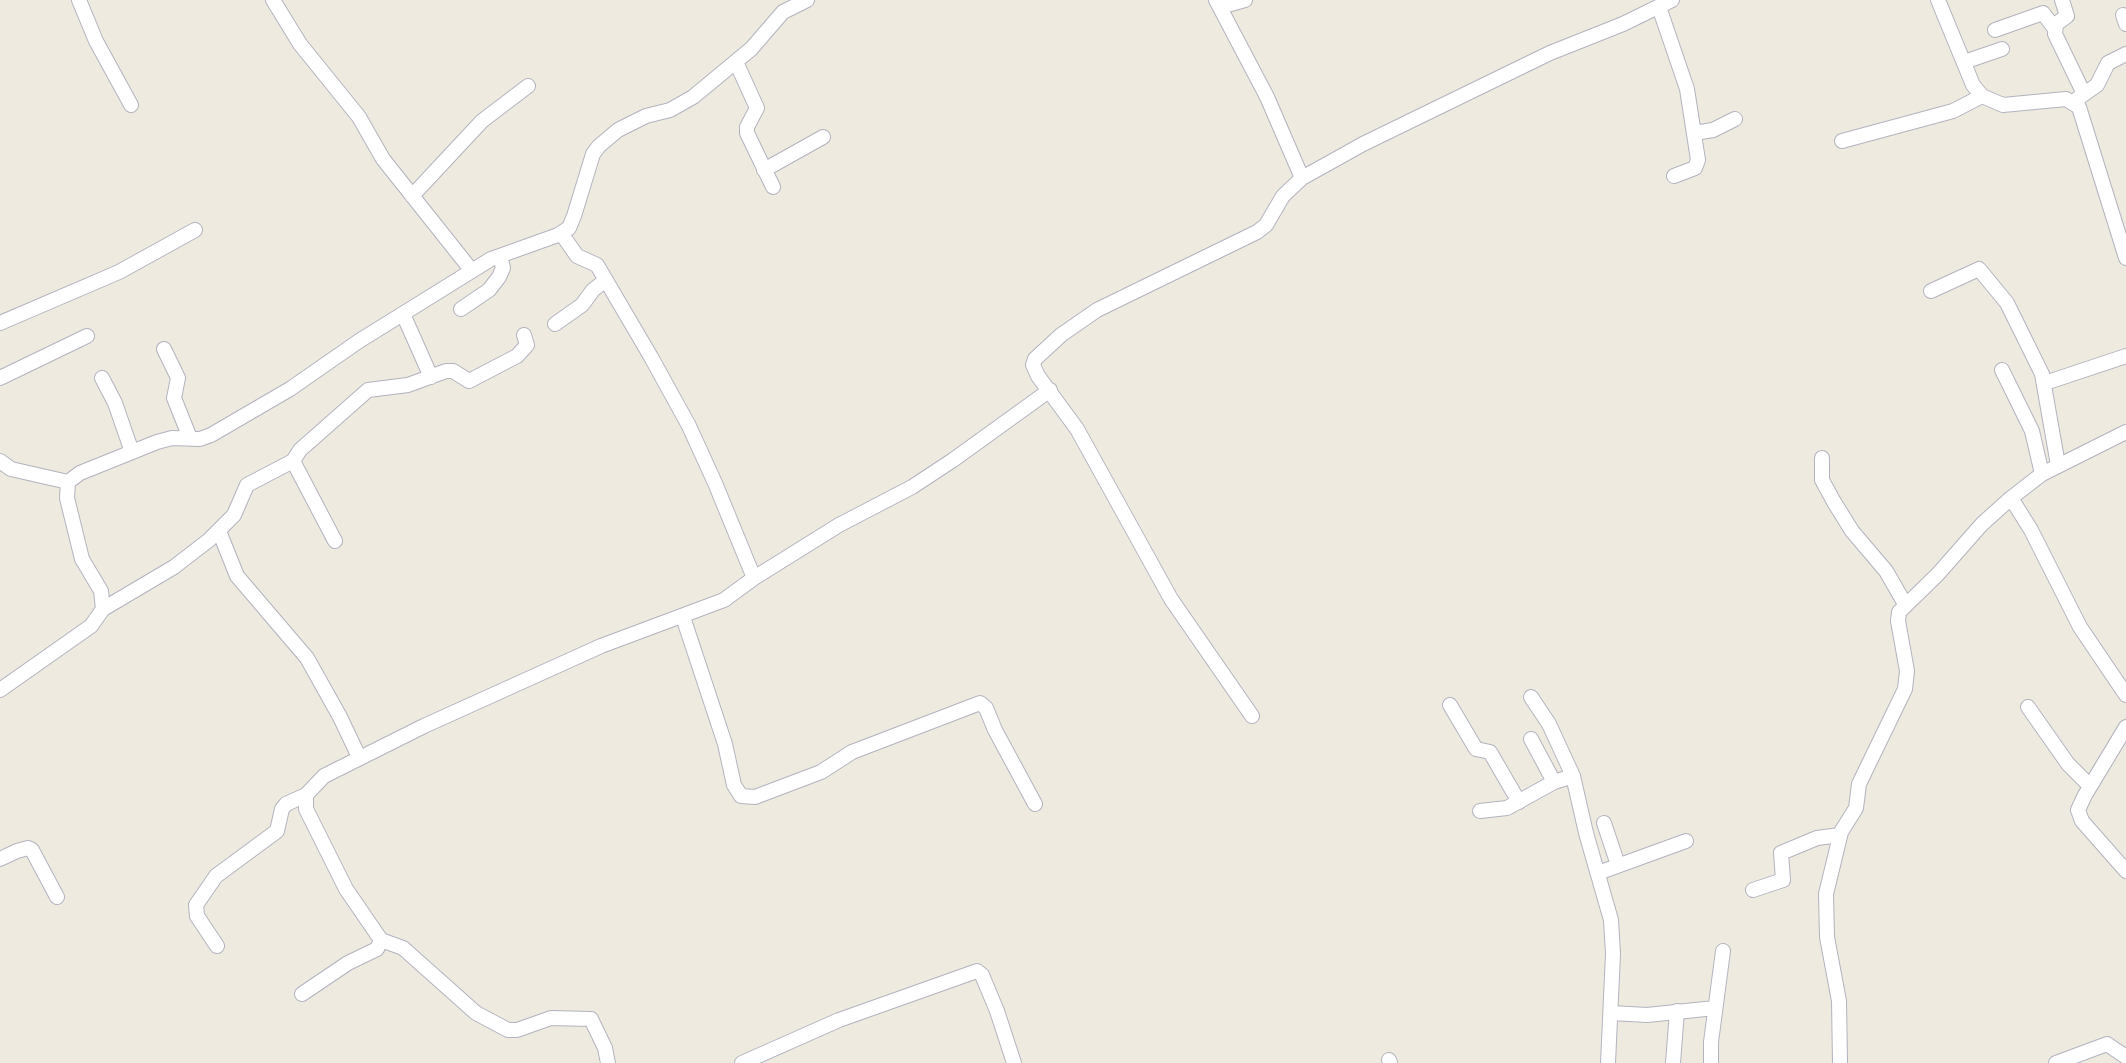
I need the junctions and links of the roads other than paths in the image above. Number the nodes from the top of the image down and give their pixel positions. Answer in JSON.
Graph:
{"nodes":[{"id":1,"x":79,"y":0,"type":"edge"},
{"id":2,"x":273,"y":0,"type":"edge"},
{"id":3,"x":807,"y":0,"type":"edge"},
{"id":4,"x":1245,"y":0,"type":"edge"},
{"id":5,"x":1938,"y":0,"type":"edge"},
{"id":6,"x":2062,"y":0,"type":"edge"},
{"id":7,"x":1218,"y":3,"type":"edge"},
{"id":8,"x":1666,"y":3,"type":"edge"},
{"id":9,"x":2055,"y":29,"type":"junction"},
{"id":10,"x":1995,"y":30,"type":"dead end"},
{"id":11,"x":2002,"y":49,"type":"dead end"},
{"id":12,"x":2126,"y":54,"type":"edge"},
{"id":13,"x":736,"y":62,"type":"junction"},
{"id":14,"x":1964,"y":62,"type":"junction"},
{"id":15,"x":528,"y":86,"type":"dead end"},
{"id":16,"x":1982,"y":96,"type":"junction"},
{"id":17,"x":2079,"y":98,"type":"junction"},
{"id":18,"x":131,"y":105,"type":"dead end"},
{"id":19,"x":1735,"y":119,"type":"dead end"},
{"id":20,"x":1694,"y":133,"type":"junction"},
{"id":21,"x":824,"y":137,"type":"dead end"},
{"id":22,"x":1842,"y":141,"type":"dead end"},
{"id":23,"x":764,"y":170,"type":"junction"},
{"id":24,"x":1674,"y":176,"type":"dead end"},
{"id":25,"x":1302,"y":178,"type":"junction"},
{"id":26,"x":773,"y":187,"type":"dead end"},
{"id":27,"x":412,"y":196,"type":"junction"},
{"id":28,"x":195,"y":230,"type":"dead end"},
{"id":29,"x":561,"y":233,"type":"junction"},
{"id":30,"x":500,"y":256,"type":"junction"},
{"id":31,"x":2126,"y":258,"type":"edge"},
{"id":32,"x":472,"y":271,"type":"junction"},
{"id":33,"x":606,"y":280,"type":"junction"},
{"id":34,"x":1931,"y":291,"type":"dead end"},
{"id":35,"x":461,"y":309,"type":"dead end"},
{"id":36,"x":404,"y":314,"type":"junction"},
{"id":37,"x":0,"y":323,"type":"edge"},
{"id":38,"x":555,"y":324,"type":"dead end"},
{"id":39,"x":524,"y":335,"type":"dead end"},
{"id":40,"x":87,"y":336,"type":"dead end"},
{"id":41,"x":164,"y":349,"type":"dead end"},
{"id":42,"x":2126,"y":356,"type":"edge"},
{"id":43,"x":2002,"y":370,"type":"dead end"},
{"id":44,"x":431,"y":377,"type":"junction"},
{"id":45,"x":0,"y":378,"type":"edge"},
{"id":46,"x":102,"y":378,"type":"dead end"},
{"id":47,"x":2045,"y":383,"type":"junction"},
{"id":48,"x":1050,"y":390,"type":"junction"},
{"id":49,"x":2126,"y":432,"type":"edge"},
{"id":50,"x":190,"y":438,"type":"junction"},
{"id":51,"x":132,"y":452,"type":"junction"},
{"id":52,"x":1821,"y":458,"type":"dead end"},
{"id":53,"x":293,"y":461,"type":"junction"},
{"id":54,"x":0,"y":462,"type":"edge"},
{"id":55,"x":2058,"y":465,"type":"junction"},
{"id":56,"x":2042,"y":474,"type":"junction"},
{"id":57,"x":68,"y":482,"type":"junction"},
{"id":58,"x":2011,"y":498,"type":"junction"},
{"id":59,"x":219,"y":531,"type":"junction"},
{"id":60,"x":335,"y":541,"type":"dead end"},
{"id":61,"x":754,"y":578,"type":"junction"},
{"id":62,"x":1905,"y":603,"type":"junction"},
{"id":63,"x":103,"y":609,"type":"junction"},
{"id":64,"x":683,"y":618,"type":"junction"},
{"id":65,"x":0,"y":690,"type":"edge"},
{"id":66,"x":2126,"y":695,"type":"edge"},
{"id":67,"x":1531,"y":697,"type":"dead end"},
{"id":68,"x":1450,"y":705,"type":"dead end"},
{"id":69,"x":2028,"y":707,"type":"dead end"},
{"id":70,"x":1252,"y":716,"type":"dead end"},
{"id":71,"x":2126,"y":727,"type":"edge"},
{"id":72,"x":1530,"y":739,"type":"dead end"},
{"id":73,"x":359,"y":757,"type":"junction"},
{"id":74,"x":1573,"y":776,"type":"junction"},
{"id":75,"x":1554,"y":782,"type":"junction"},
{"id":76,"x":2090,"y":786,"type":"junction"},
{"id":77,"x":306,"y":795,"type":"junction"},
{"id":78,"x":1519,"y":802,"type":"junction"},
{"id":79,"x":1035,"y":804,"type":"dead end"},
{"id":80,"x":1480,"y":812,"type":"dead end"},
{"id":81,"x":1604,"y":823,"type":"dead end"},
{"id":82,"x":1840,"y":835,"type":"junction"},
{"id":83,"x":1686,"y":841,"type":"dead end"},
{"id":84,"x":0,"y":859,"type":"edge"},
{"id":85,"x":1618,"y":865,"type":"junction"},
{"id":86,"x":2126,"y":871,"type":"edge"},
{"id":87,"x":1598,"y":873,"type":"junction"},
{"id":88,"x":1753,"y":890,"type":"dead end"},
{"id":89,"x":57,"y":897,"type":"dead end"},
{"id":90,"x":381,"y":940,"type":"junction"},
{"id":91,"x":217,"y":946,"type":"dead end"},
{"id":92,"x":1723,"y":951,"type":"dead end"},
{"id":93,"x":302,"y":994,"type":"dead end"},
{"id":94,"x":1715,"y":1008,"type":"junction"},
{"id":95,"x":1677,"y":1011,"type":"junction"},
{"id":96,"x":1611,"y":1013,"type":"junction"},
{"id":97,"x":2126,"y":1057,"type":"edge"},
{"id":98,"x":608,"y":1063,"type":"edge"},
{"id":99,"x":742,"y":1063,"type":"edge"},
{"id":100,"x":1014,"y":1063,"type":"edge"},
{"id":101,"x":1608,"y":1063,"type":"edge"},
{"id":102,"x":1673,"y":1063,"type":"edge"},
{"id":103,"x":1711,"y":1063,"type":"edge"},
{"id":104,"x":1840,"y":1063,"type":"edge"},
{"id":105,"x":2056,"y":1063,"type":"edge"}],
"edges":[{"from":1,"to":18,"type":"street"},
{"from":2,"to":27,"type":"street"},
{"from":3,"to":13,"type":"street"},
{"from":4,"to":7,"type":"street"},
{"from":5,"to":14,"type":"street"},
{"from":6,"to":9,"type":"street"},
{"from":7,"to":25,"type":"street"},
{"from":8,"to":20,"type":"street"},
{"from":8,"to":25,"type":"street"},
{"from":9,"to":10,"type":"street"},
{"from":9,"to":17,"type":"street"},
{"from":11,"to":14,"type":"street"},
{"from":12,"to":17,"type":"street"},
{"from":13,"to":23,"type":"street"},
{"from":13,"to":29,"type":"street"},
{"from":14,"to":16,"type":"street"},
{"from":15,"to":27,"type":"street"},
{"from":16,"to":17,"type":"street"},
{"from":16,"to":22,"type":"street"},
{"from":17,"to":31,"type":"street"},
{"from":19,"to":20,"type":"street"},
{"from":20,"to":24,"type":"street"},
{"from":21,"to":23,"type":"street"},
{"from":23,"to":26,"type":"street"},
{"from":25,"to":48,"type":"street"},
{"from":27,"to":32,"type":"street"},
{"from":28,"to":37,"type":"street"},
{"from":29,"to":30,"type":"street"},
{"from":29,"to":33,"type":"street"},
{"from":30,"to":32,"type":"street"},
{"from":30,"to":35,"type":"street"},
{"from":32,"to":36,"type":"street"},
{"from":33,"to":38,"type":"street"},
{"from":33,"to":61,"type":"street"},
{"from":34,"to":47,"type":"street"},
{"from":36,"to":44,"type":"street"},
{"from":36,"to":50,"type":"street"},
{"from":39,"to":44,"type":"street"},
{"from":40,"to":45,"type":"street"},
{"from":41,"to":50,"type":"street"},
{"from":42,"to":47,"type":"street"},
{"from":43,"to":56,"type":"street"},
{"from":44,"to":53,"type":"street"},
{"from":46,"to":51,"type":"street"},
{"from":47,"to":55,"type":"street"},
{"from":48,"to":61,"type":"street"},
{"from":48,"to":70,"type":"street"},
{"from":49,"to":55,"type":"street"},
{"from":50,"to":51,"type":"street"},
{"from":51,"to":57,"type":"street"},
{"from":52,"to":62,"type":"street"},
{"from":53,"to":59,"type":"street"},
{"from":53,"to":60,"type":"street"},
{"from":54,"to":57,"type":"street"},
{"from":55,"to":56,"type":"street"},
{"from":56,"to":58,"type":"street"},
{"from":57,"to":63,"type":"street"},
{"from":58,"to":62,"type":"street"},
{"from":58,"to":66,"type":"street"},
{"from":59,"to":63,"type":"street"},
{"from":59,"to":73,"type":"street"},
{"from":61,"to":64,"type":"street"},
{"from":62,"to":82,"type":"street"},
{"from":63,"to":65,"type":"street"},
{"from":64,"to":73,"type":"street"},
{"from":64,"to":79,"type":"street"},
{"from":67,"to":74,"type":"street"},
{"from":68,"to":78,"type":"street"},
{"from":69,"to":76,"type":"street"},
{"from":71,"to":76,"type":"street"},
{"from":72,"to":75,"type":"street"},
{"from":73,"to":77,"type":"street"},
{"from":74,"to":75,"type":"street"},
{"from":74,"to":87,"type":"street"},
{"from":75,"to":78,"type":"street"},
{"from":76,"to":86,"type":"street"},
{"from":77,"to":90,"type":"street"},
{"from":77,"to":91,"type":"street"},
{"from":78,"to":80,"type":"street"},
{"from":81,"to":85,"type":"street"},
{"from":82,"to":88,"type":"street"},
{"from":82,"to":104,"type":"street"},
{"from":83,"to":85,"type":"street"},
{"from":84,"to":89,"type":"street"},
{"from":85,"to":87,"type":"street"},
{"from":87,"to":96,"type":"street"},
{"from":90,"to":93,"type":"street"},
{"from":90,"to":98,"type":"street"},
{"from":92,"to":94,"type":"street"},
{"from":94,"to":95,"type":"street"},
{"from":94,"to":103,"type":"street"},
{"from":95,"to":96,"type":"street"},
{"from":95,"to":102,"type":"street"},
{"from":96,"to":101,"type":"street"},
{"from":97,"to":105,"type":"street"},
{"from":99,"to":100,"type":"street"}]}
